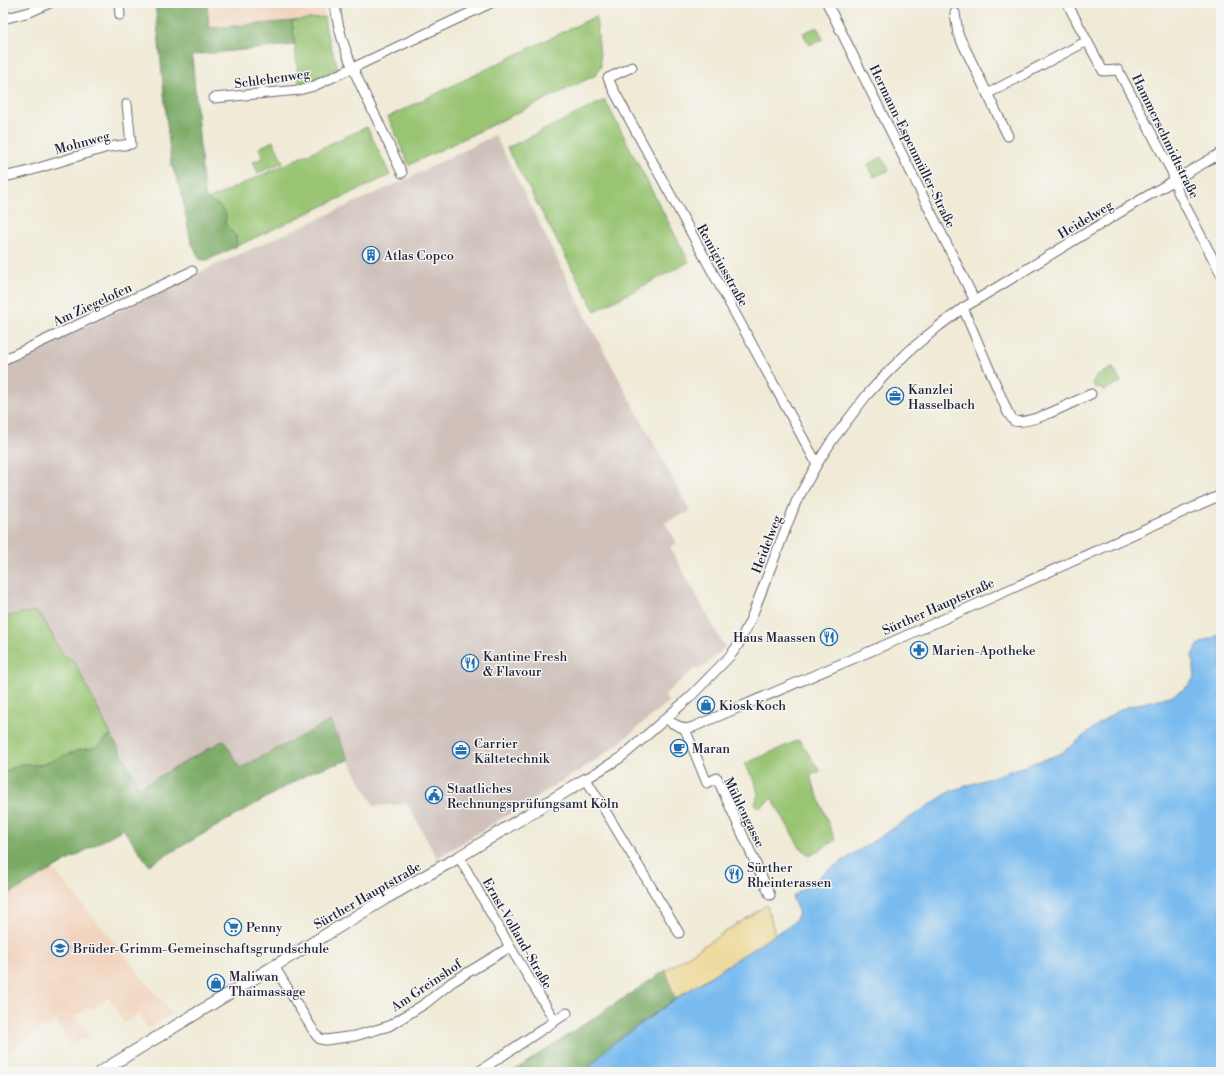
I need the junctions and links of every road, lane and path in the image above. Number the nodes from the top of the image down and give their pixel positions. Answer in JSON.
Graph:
{"nodes":[{"id":1,"x":50,"y":3,"type":"edge"},
{"id":2,"x":119,"y":3,"type":"edge"},
{"id":3,"x":335,"y":3,"type":"edge"},
{"id":4,"x":491,"y":3,"type":"edge"},
{"id":5,"x":827,"y":3,"type":"edge"},
{"id":6,"x":1067,"y":3,"type":"edge"},
{"id":7,"x":956,"y":13,"type":"dead end"},
{"id":8,"x":120,"y":15,"type":"dead end"},
{"id":9,"x":3,"y":18,"type":"edge"},
{"id":10,"x":1087,"y":41,"type":"junction"},
{"id":11,"x":632,"y":67,"type":"dead end"},
{"id":12,"x":353,"y":68,"type":"junction"},
{"id":13,"x":987,"y":94,"type":"junction"},
{"id":14,"x":214,"y":98,"type":"dead end"},
{"id":15,"x":127,"y":104,"type":"dead end"},
{"id":16,"x":1008,"y":136,"type":"dead end"},
{"id":17,"x":1221,"y":153,"type":"edge"},
{"id":18,"x":402,"y":173,"type":"dead end"},
{"id":19,"x":3,"y":177,"type":"edge"},
{"id":20,"x":1174,"y":181,"type":"junction"},
{"id":21,"x":192,"y":271,"type":"dead end"},
{"id":22,"x":1221,"y":274,"type":"edge"},
{"id":23,"x":975,"y":301,"type":"junction"},
{"id":24,"x":963,"y":308,"type":"junction"},
{"id":25,"x":3,"y":360,"type":"edge"},
{"id":26,"x":1091,"y":394,"type":"dead end"},
{"id":27,"x":817,"y":464,"type":"junction"},
{"id":28,"x":1221,"y":495,"type":"edge"},
{"id":29,"x":666,"y":718,"type":"junction"},
{"id":30,"x":685,"y":729,"type":"junction"},
{"id":31,"x":586,"y":779,"type":"junction"},
{"id":32,"x":459,"y":857,"type":"junction"},
{"id":33,"x":770,"y":895,"type":"dead end"},
{"id":34,"x":678,"y":933,"type":"dead end"},
{"id":35,"x":510,"y":947,"type":"junction"},
{"id":36,"x":274,"y":966,"type":"junction"},
{"id":37,"x":567,"y":1013,"type":"dead end"},
{"id":38,"x":556,"y":1021,"type":"junction"},
{"id":39,"x":100,"y":1072,"type":"edge"},
{"id":40,"x":478,"y":1072,"type":"edge"}],
"edges":[{"from":1,"to":9,"type":"street"},
{"from":2,"to":8,"type":"street"},
{"from":3,"to":12,"type":"street"},
{"from":4,"to":12,"type":"street","name":"Schlehenweg"},
{"from":5,"to":23,"type":"street","name":"Hermann-Espenmüller-Straße"},
{"from":6,"to":10,"type":"street","name":"Hammerschmidtstraße"},
{"from":7,"to":13,"type":"street"},
{"from":10,"to":13,"type":"street"},
{"from":10,"to":20,"type":"street","name":"Hammerschmidtstraße"},
{"from":11,"to":27,"type":"street","name":"Remigiusstraße"},
{"from":12,"to":14,"type":"street","name":"Schlehenweg"},
{"from":12,"to":18,"type":"street"},
{"from":13,"to":16,"type":"street"},
{"from":15,"to":19,"type":"street","name":"Mohnweg"},
{"from":17,"to":20,"type":"street","name":"Heidelweg"},
{"from":20,"to":22,"type":"street","name":"Hammerschmidtstraße"},
{"from":20,"to":23,"type":"street","name":"Heidelweg"},
{"from":21,"to":25,"type":"street","name":"Am Ziegelofen"},
{"from":23,"to":24,"type":"street","name":"Heidelweg"},
{"from":24,"to":26,"type":"street"},
{"from":24,"to":27,"type":"street","name":"Heidelweg"},
{"from":27,"to":29,"type":"street","name":"Heidelweg"},
{"from":28,"to":30,"type":"street","name":"Sürther Hauptstraße"},
{"from":29,"to":30,"type":"street"},
{"from":29,"to":31,"type":"street","name":"Heidelweg"},
{"from":30,"to":33,"type":"street","name":"Mühlengasse"},
{"from":31,"to":32,"type":"street","name":"Sürther Hauptstraße"},
{"from":31,"to":34,"type":"street"},
{"from":32,"to":35,"type":"street","name":"Ernst-Volland-Straße"},
{"from":32,"to":36,"type":"street","name":"Sürther Hauptstraße"},
{"from":35,"to":36,"type":"street","name":"Am Greinshof"},
{"from":35,"to":38,"type":"street","name":"Ernst-Volland-Straße"},
{"from":36,"to":39,"type":"street","name":"Sürther Hauptstraße"},
{"from":37,"to":38,"type":"street"},
{"from":38,"to":40,"type":"street"}]}
